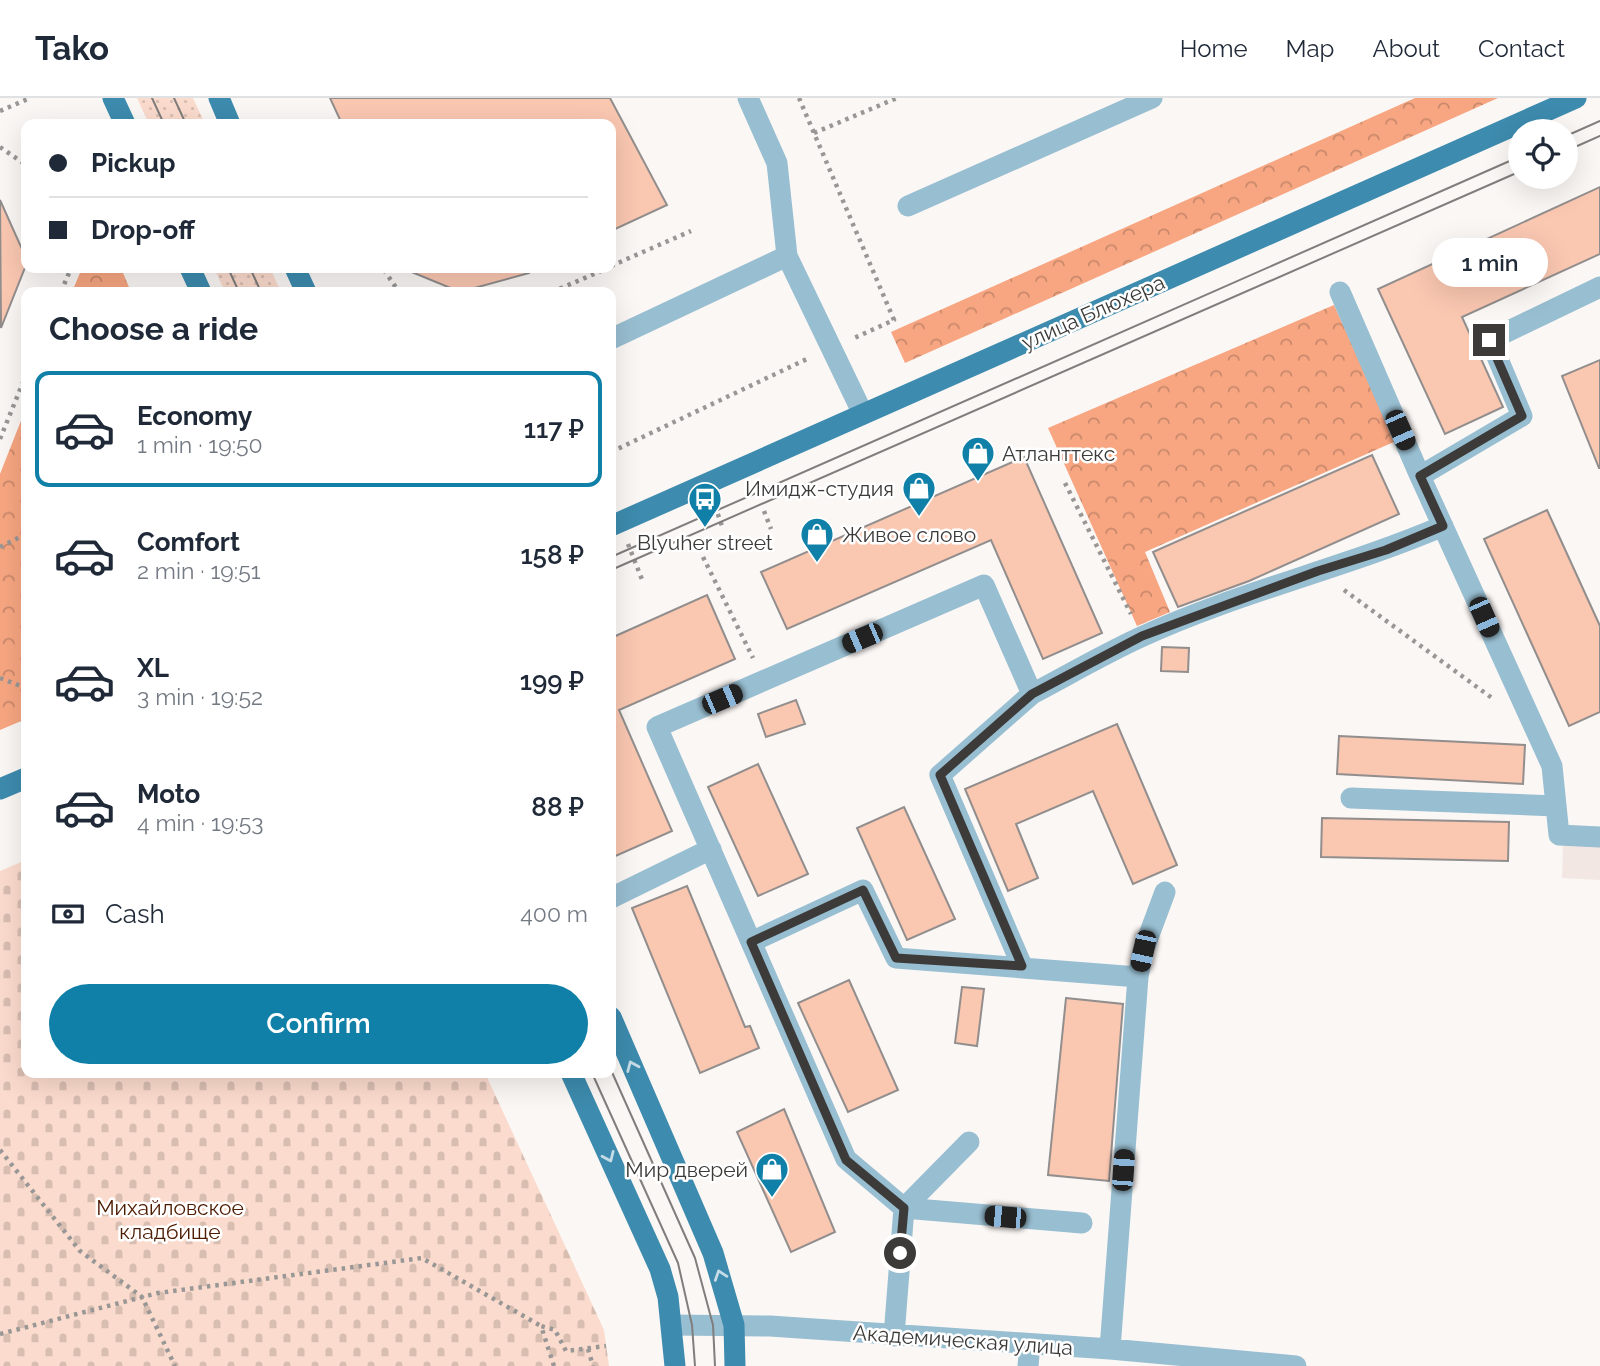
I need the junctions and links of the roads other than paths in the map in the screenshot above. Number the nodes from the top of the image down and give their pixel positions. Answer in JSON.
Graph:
{"nodes":[{"id":1,"x":113,"y":98,"type":"edge"},
{"id":2,"x":219,"y":98,"type":"edge"},
{"id":3,"x":748,"y":98,"type":"edge"},
{"id":4,"x":1152,"y":98,"type":"edge"},
{"id":5,"x":1576,"y":98,"type":"edge"},
{"id":6,"x":123,"y":119,"type":"edge"},
{"id":7,"x":228,"y":119,"type":"edge"},
{"id":8,"x":908,"y":205,"type":"dead end"},
{"id":9,"x":787,"y":256,"type":"junction"},
{"id":10,"x":1600,"y":287,"type":"edge"},
{"id":11,"x":1340,"y":292,"type":"dead end"},
{"id":12,"x":616,"y":337,"type":"edge"},
{"id":13,"x":863,"y":414,"type":"junction"},
{"id":14,"x":1420,"y":476,"type":"junction"},
{"id":15,"x":1443,"y":526,"type":"junction"},
{"id":16,"x":618,"y":533,"type":"edge"},
{"id":17,"x":1032,"y":694,"type":"junction"},
{"id":18,"x":21,"y":780,"type":"edge"},
{"id":19,"x":0,"y":789,"type":"edge"},
{"id":20,"x":1351,"y":798,"type":"dead end"},
{"id":21,"x":1556,"y":806,"type":"junction"},
{"id":22,"x":1600,"y":837,"type":"edge"},
{"id":23,"x":711,"y":849,"type":"junction"},
{"id":24,"x":1165,"y":892,"type":"dead end"},
{"id":25,"x":616,"y":896,"type":"edge"},
{"id":26,"x":751,"y":942,"type":"junction"},
{"id":27,"x":1022,"y":966,"type":"junction"},
{"id":28,"x":1138,"y":976,"type":"junction"},
{"id":29,"x":616,"y":1029,"type":"edge"},
{"id":30,"x":573,"y":1078,"type":"edge"},
{"id":31,"x":969,"y":1142,"type":"dead end"},
{"id":32,"x":904,"y":1208,"type":"junction"},
{"id":33,"x":1082,"y":1223,"type":"dead end"},
{"id":34,"x":672,"y":1325,"type":"junction"},
{"id":35,"x":734,"y":1325,"type":"junction"},
{"id":36,"x":894,"y":1336,"type":"junction"},
{"id":37,"x":1030,"y":1344,"type":"junction"},
{"id":38,"x":1110,"y":1349,"type":"junction"},
{"id":39,"x":675,"y":1366,"type":"edge"},
{"id":40,"x":735,"y":1366,"type":"edge"},
{"id":41,"x":1028,"y":1366,"type":"edge"},
{"id":42,"x":1296,"y":1366,"type":"edge"}],
"edges":[{"from":1,"to":6,"type":"main road"},
{"from":2,"to":7,"type":"main road"},
{"from":3,"to":9,"type":"street"},
{"from":4,"to":8,"type":"street"},
{"from":5,"to":13,"type":"main road","name":"улица Блюхера"},
{"from":9,"to":12,"type":"street"},
{"from":9,"to":13,"type":"street"},
{"from":10,"to":14,"type":"street"},
{"from":11,"to":14,"type":"street"},
{"from":13,"to":16,"type":"main road","name":"улица Блюхера"},
{"from":14,"to":15,"type":"street"},
{"from":15,"to":17,"type":"street"},
{"from":15,"to":21,"type":"street"},
{"from":17,"to":23,"type":"street"},
{"from":17,"to":27,"type":"street"},
{"from":18,"to":19,"type":"main road"},
{"from":20,"to":21,"type":"street"},
{"from":21,"to":22,"type":"street"},
{"from":23,"to":25,"type":"street"},
{"from":23,"to":26,"type":"street"},
{"from":24,"to":28,"type":"street"},
{"from":26,"to":27,"type":"street"},
{"from":26,"to":32,"type":"street"},
{"from":27,"to":28,"type":"street"},
{"from":28,"to":38,"type":"street"},
{"from":35,"to":29,"type":"main road","one_way":true},
{"from":30,"to":34,"type":"main road","one_way":true},
{"from":31,"to":32,"type":"street"},
{"from":32,"to":33,"type":"street"},
{"from":32,"to":36,"type":"street"},
{"from":34,"to":35,"type":"street","name":"Академическая улица"},
{"from":34,"to":39,"type":"main road"},
{"from":35,"to":36,"type":"street","name":"Академическая улица"},
{"from":35,"to":40,"type":"main road"},
{"from":36,"to":37,"type":"street","name":"Академическая улица"},
{"from":37,"to":38,"type":"street","name":"Академическая улица"},
{"from":37,"to":41,"type":"street"},
{"from":38,"to":42,"type":"street","name":"Академическая улица"}]}
